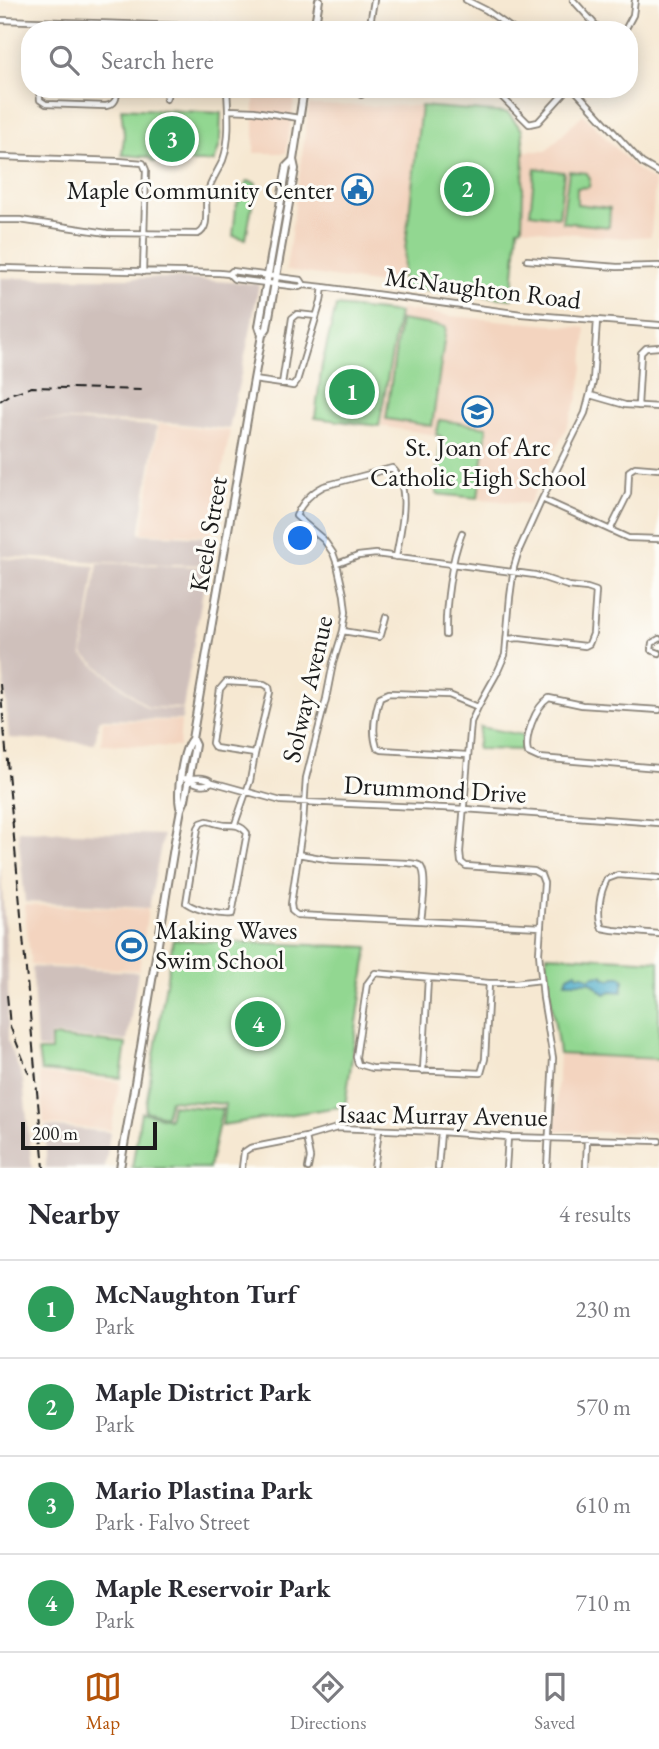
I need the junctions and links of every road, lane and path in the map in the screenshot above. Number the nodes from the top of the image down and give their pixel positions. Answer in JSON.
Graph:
{"nodes":[{"id":1,"x":319,"y":0,"type":"edge"},
{"id":2,"x":374,"y":0,"type":"edge"},
{"id":3,"x":466,"y":0,"type":"edge"},
{"id":4,"x":573,"y":0,"type":"edge"},
{"id":5,"x":635,"y":0,"type":"edge"},
{"id":6,"x":474,"y":2,"type":"edge"},
{"id":7,"x":0,"y":20,"type":"edge"},
{"id":8,"x":21,"y":21,"type":"edge"},
{"id":9,"x":316,"y":21,"type":"edge"},
{"id":10,"x":370,"y":21,"type":"edge"},
{"id":11,"x":501,"y":21,"type":"edge"},
{"id":12,"x":592,"y":21,"type":"edge"},
{"id":13,"x":630,"y":21,"type":"edge"},
{"id":14,"x":40,"y":98,"type":"edge"},
{"id":15,"x":117,"y":98,"type":"edge"},
{"id":16,"x":227,"y":98,"type":"edge"},
{"id":17,"x":302,"y":98,"type":"edge"},
{"id":18,"x":503,"y":98,"type":"edge"},
{"id":19,"x":560,"y":98,"type":"edge"},
{"id":20,"x":582,"y":98,"type":"edge"},
{"id":21,"x":228,"y":110,"type":"junction"},
{"id":22,"x":299,"y":118,"type":"junction"},
{"id":23,"x":0,"y":157,"type":"edge"},
{"id":24,"x":293,"y":160,"type":"junction"},
{"id":25,"x":659,"y":173,"type":"edge"},
{"id":26,"x":0,"y":219,"type":"edge"},
{"id":27,"x":144,"y":233,"type":"junction"},
{"id":28,"x":527,"y":260,"type":"dead end"},
{"id":29,"x":659,"y":266,"type":"edge"},
{"id":30,"x":0,"y":268,"type":"edge"},
{"id":31,"x":143,"y":272,"type":"junction"},
{"id":32,"x":266,"y":279,"type":"junction"},
{"id":33,"x":275,"y":280,"type":"junction"},
{"id":34,"x":323,"y":287,"type":"junction"},
{"id":35,"x":316,"y":316,"type":"junction"},
{"id":36,"x":597,"y":320,"type":"junction"},
{"id":37,"x":659,"y":325,"type":"edge"},
{"id":38,"x":262,"y":335,"type":"junction"},
{"id":39,"x":659,"y":347,"type":"edge"},
{"id":40,"x":254,"y":380,"type":"junction"},
{"id":41,"x":282,"y":384,"type":"junction"},
{"id":42,"x":590,"y":395,"type":"junction"},
{"id":43,"x":638,"y":405,"type":"junction"},
{"id":44,"x":659,"y":407,"type":"edge"},
{"id":45,"x":659,"y":469,"type":"edge"},
{"id":46,"x":542,"y":499,"type":"junction"},
{"id":47,"x":610,"y":530,"type":"junction"},
{"id":48,"x":461,"y":533,"type":"dead end"},
{"id":49,"x":659,"y":540,"type":"edge"},
{"id":50,"x":396,"y":557,"type":"junction"},
{"id":51,"x":337,"y":564,"type":"junction"},
{"id":52,"x":453,"y":565,"type":"junction"},
{"id":53,"x":513,"y":572,"type":"junction"},
{"id":54,"x":386,"y":617,"type":"dead end"},
{"id":55,"x":343,"y":631,"type":"junction"},
{"id":56,"x":446,"y":635,"type":"dead end"},
{"id":57,"x":508,"y":639,"type":"junction"},
{"id":58,"x":659,"y":639,"type":"edge"},
{"id":59,"x":659,"y":653,"type":"edge"},
{"id":60,"x":478,"y":707,"type":"junction"},
{"id":61,"x":659,"y":710,"type":"edge"},
{"id":62,"x":255,"y":754,"type":"junction"},
{"id":63,"x":467,"y":755,"type":"junction"},
{"id":64,"x":659,"y":768,"type":"edge"},
{"id":65,"x":185,"y":779,"type":"junction"},
{"id":66,"x":246,"y":792,"type":"junction"},
{"id":67,"x":305,"y":801,"type":"junction"},
{"id":68,"x":465,"y":809,"type":"junction"},
{"id":69,"x":234,"y":824,"type":"junction"},
{"id":70,"x":659,"y":824,"type":"edge"},
{"id":71,"x":298,"y":854,"type":"junction"},
{"id":72,"x":659,"y":878,"type":"edge"},
{"id":73,"x":421,"y":921,"type":"junction"},
{"id":74,"x":541,"y":927,"type":"junction"},
{"id":75,"x":659,"y":934,"type":"edge"},
{"id":76,"x":428,"y":978,"type":"junction"},
{"id":77,"x":541,"y":980,"type":"junction"},
{"id":78,"x":489,"y":983,"type":"junction"},
{"id":79,"x":423,"y":1071,"type":"junction"},
{"id":80,"x":379,"y":1130,"type":"junction"},
{"id":81,"x":441,"y":1132,"type":"junction"},
{"id":82,"x":306,"y":1137,"type":"junction"},
{"id":83,"x":508,"y":1137,"type":"junction"},
{"id":84,"x":548,"y":1137,"type":"junction"},
{"id":85,"x":587,"y":1139,"type":"junction"},
{"id":86,"x":659,"y":1142,"type":"edge"},
{"id":87,"x":120,"y":1168,"type":"edge"},
{"id":88,"x":242,"y":1168,"type":"edge"},
{"id":89,"x":308,"y":1168,"type":"edge"},
{"id":90,"x":374,"y":1168,"type":"edge"},
{"id":91,"x":438,"y":1168,"type":"edge"},
{"id":92,"x":506,"y":1168,"type":"edge"},
{"id":93,"x":547,"y":1168,"type":"edge"},
{"id":94,"x":586,"y":1168,"type":"edge"}],
"edges":[{"from":1,"to":9,"type":"main road"},
{"from":2,"to":10,"type":"street"},
{"from":3,"to":6,"type":"street"},
{"from":4,"to":12,"type":"street"},
{"from":5,"to":13,"type":"street"},
{"from":6,"to":11,"type":"street"},
{"from":7,"to":8,"type":"street"},
{"from":14,"to":15,"type":"street"},
{"from":16,"to":21,"type":"street"},
{"from":17,"to":22,"type":"main road","name":"Keele Street"},
{"from":18,"to":19,"type":"street"},
{"from":20,"to":25,"type":"street"},
{"from":21,"to":22,"type":"street"},
{"from":21,"to":27,"type":"street"},
{"from":22,"to":24,"type":"main road","name":"Keele Street"},
{"from":23,"to":27,"type":"street"},
{"from":24,"to":32,"type":"main road","name":"Keele Street"},
{"from":24,"to":33,"type":"main road","name":"Keele Street"},
{"from":26,"to":27,"type":"street"},
{"from":27,"to":31,"type":"street"},
{"from":28,"to":29,"type":"street"},
{"from":30,"to":31,"type":"street","name":"McNaughton Road"},
{"from":31,"to":32,"type":"street","name":"McNaughton Road"},
{"from":32,"to":33,"type":"street","name":"McNaughton Road"},
{"from":32,"to":38,"type":"main road","name":"Keele Street"},
{"from":33,"to":34,"type":"street","name":"McNaughton Road"},
{"from":33,"to":38,"type":"main road","name":"Keele Street"},
{"from":34,"to":35,"type":"street"},
{"from":34,"to":36,"type":"street","name":"McNaughton Road"},
{"from":35,"to":41,"type":"street"},
{"from":35,"to":41,"type":"street"},
{"from":36,"to":37,"type":"street","name":"McNaughton Road"},
{"from":36,"to":42,"type":"street"},
{"from":38,"to":40,"type":"main road","name":"Keele Street"},
{"from":39,"to":43,"type":"street"},
{"from":40,"to":41,"type":"street"},
{"from":40,"to":65,"type":"main road","name":"Keele Street"},
{"from":42,"to":43,"type":"street"},
{"from":42,"to":46,"type":"street"},
{"from":43,"to":44,"type":"street"},
{"from":45,"to":47,"type":"street"},
{"from":46,"to":47,"type":"street"},
{"from":46,"to":53,"type":"street"},
{"from":47,"to":49,"type":"street"},
{"from":48,"to":52,"type":"street"},
{"from":50,"to":51,"type":"street"},
{"from":50,"to":51,"type":"street","name":"Solway Avenue"},
{"from":50,"to":52,"type":"street"},
{"from":51,"to":55,"type":"street","name":"Solway Avenue"},
{"from":52,"to":53,"type":"street"},
{"from":52,"to":56,"type":"street"},
{"from":53,"to":57,"type":"street"},
{"from":53,"to":57,"type":"street"},
{"from":54,"to":55,"type":"street"},
{"from":55,"to":67,"type":"street","name":"Solway Avenue"},
{"from":57,"to":60,"type":"street"},
{"from":58,"to":59,"type":"street"},
{"from":60,"to":63,"type":"street"},
{"from":60,"to":63,"type":"street"},
{"from":61,"to":64,"type":"street"},
{"from":62,"to":62,"type":"street"},
{"from":62,"to":66,"type":"street"},
{"from":63,"to":68,"type":"street"},
{"from":65,"to":66,"type":"street","name":"Drummond Drive"},
{"from":65,"to":87,"type":"main road","name":"Keele Street"},
{"from":66,"to":67,"type":"street","name":"Drummond Drive"},
{"from":66,"to":69,"type":"street"},
{"from":67,"to":68,"type":"street","name":"Drummond Drive"},
{"from":67,"to":71,"type":"street","name":"Solway Avenue"},
{"from":68,"to":70,"type":"street","name":"Drummond Drive"},
{"from":68,"to":74,"type":"street"},
{"from":69,"to":69,"type":"street"},
{"from":71,"to":73,"type":"street"},
{"from":71,"to":73,"type":"street","name":"Solway Avenue"},
{"from":72,"to":75,"type":"street"},
{"from":73,"to":74,"type":"street"},
{"from":74,"to":77,"type":"street"},
{"from":76,"to":78,"type":"street"},
{"from":76,"to":79,"type":"street"},
{"from":76,"to":79,"type":"street"},
{"from":77,"to":78,"type":"street"},
{"from":77,"to":84,"type":"street"},
{"from":78,"to":79,"type":"street"},
{"from":80,"to":81,"type":"street","name":"Isaac Murray Avenue"},
{"from":80,"to":82,"type":"street","name":"Isaac Murray Avenue"},
{"from":80,"to":90,"type":"street"},
{"from":81,"to":83,"type":"street","name":"Isaac Murray Avenue"},
{"from":81,"to":91,"type":"street"},
{"from":82,"to":88,"type":"street","name":"Isaac Murray Avenue"},
{"from":82,"to":89,"type":"street"},
{"from":83,"to":84,"type":"street","name":"Isaac Murray Avenue"},
{"from":83,"to":92,"type":"street"},
{"from":84,"to":85,"type":"street","name":"Isaac Murray Avenue"},
{"from":84,"to":93,"type":"street"},
{"from":85,"to":86,"type":"street","name":"Isaac Murray Avenue"},
{"from":85,"to":94,"type":"street"}]}
